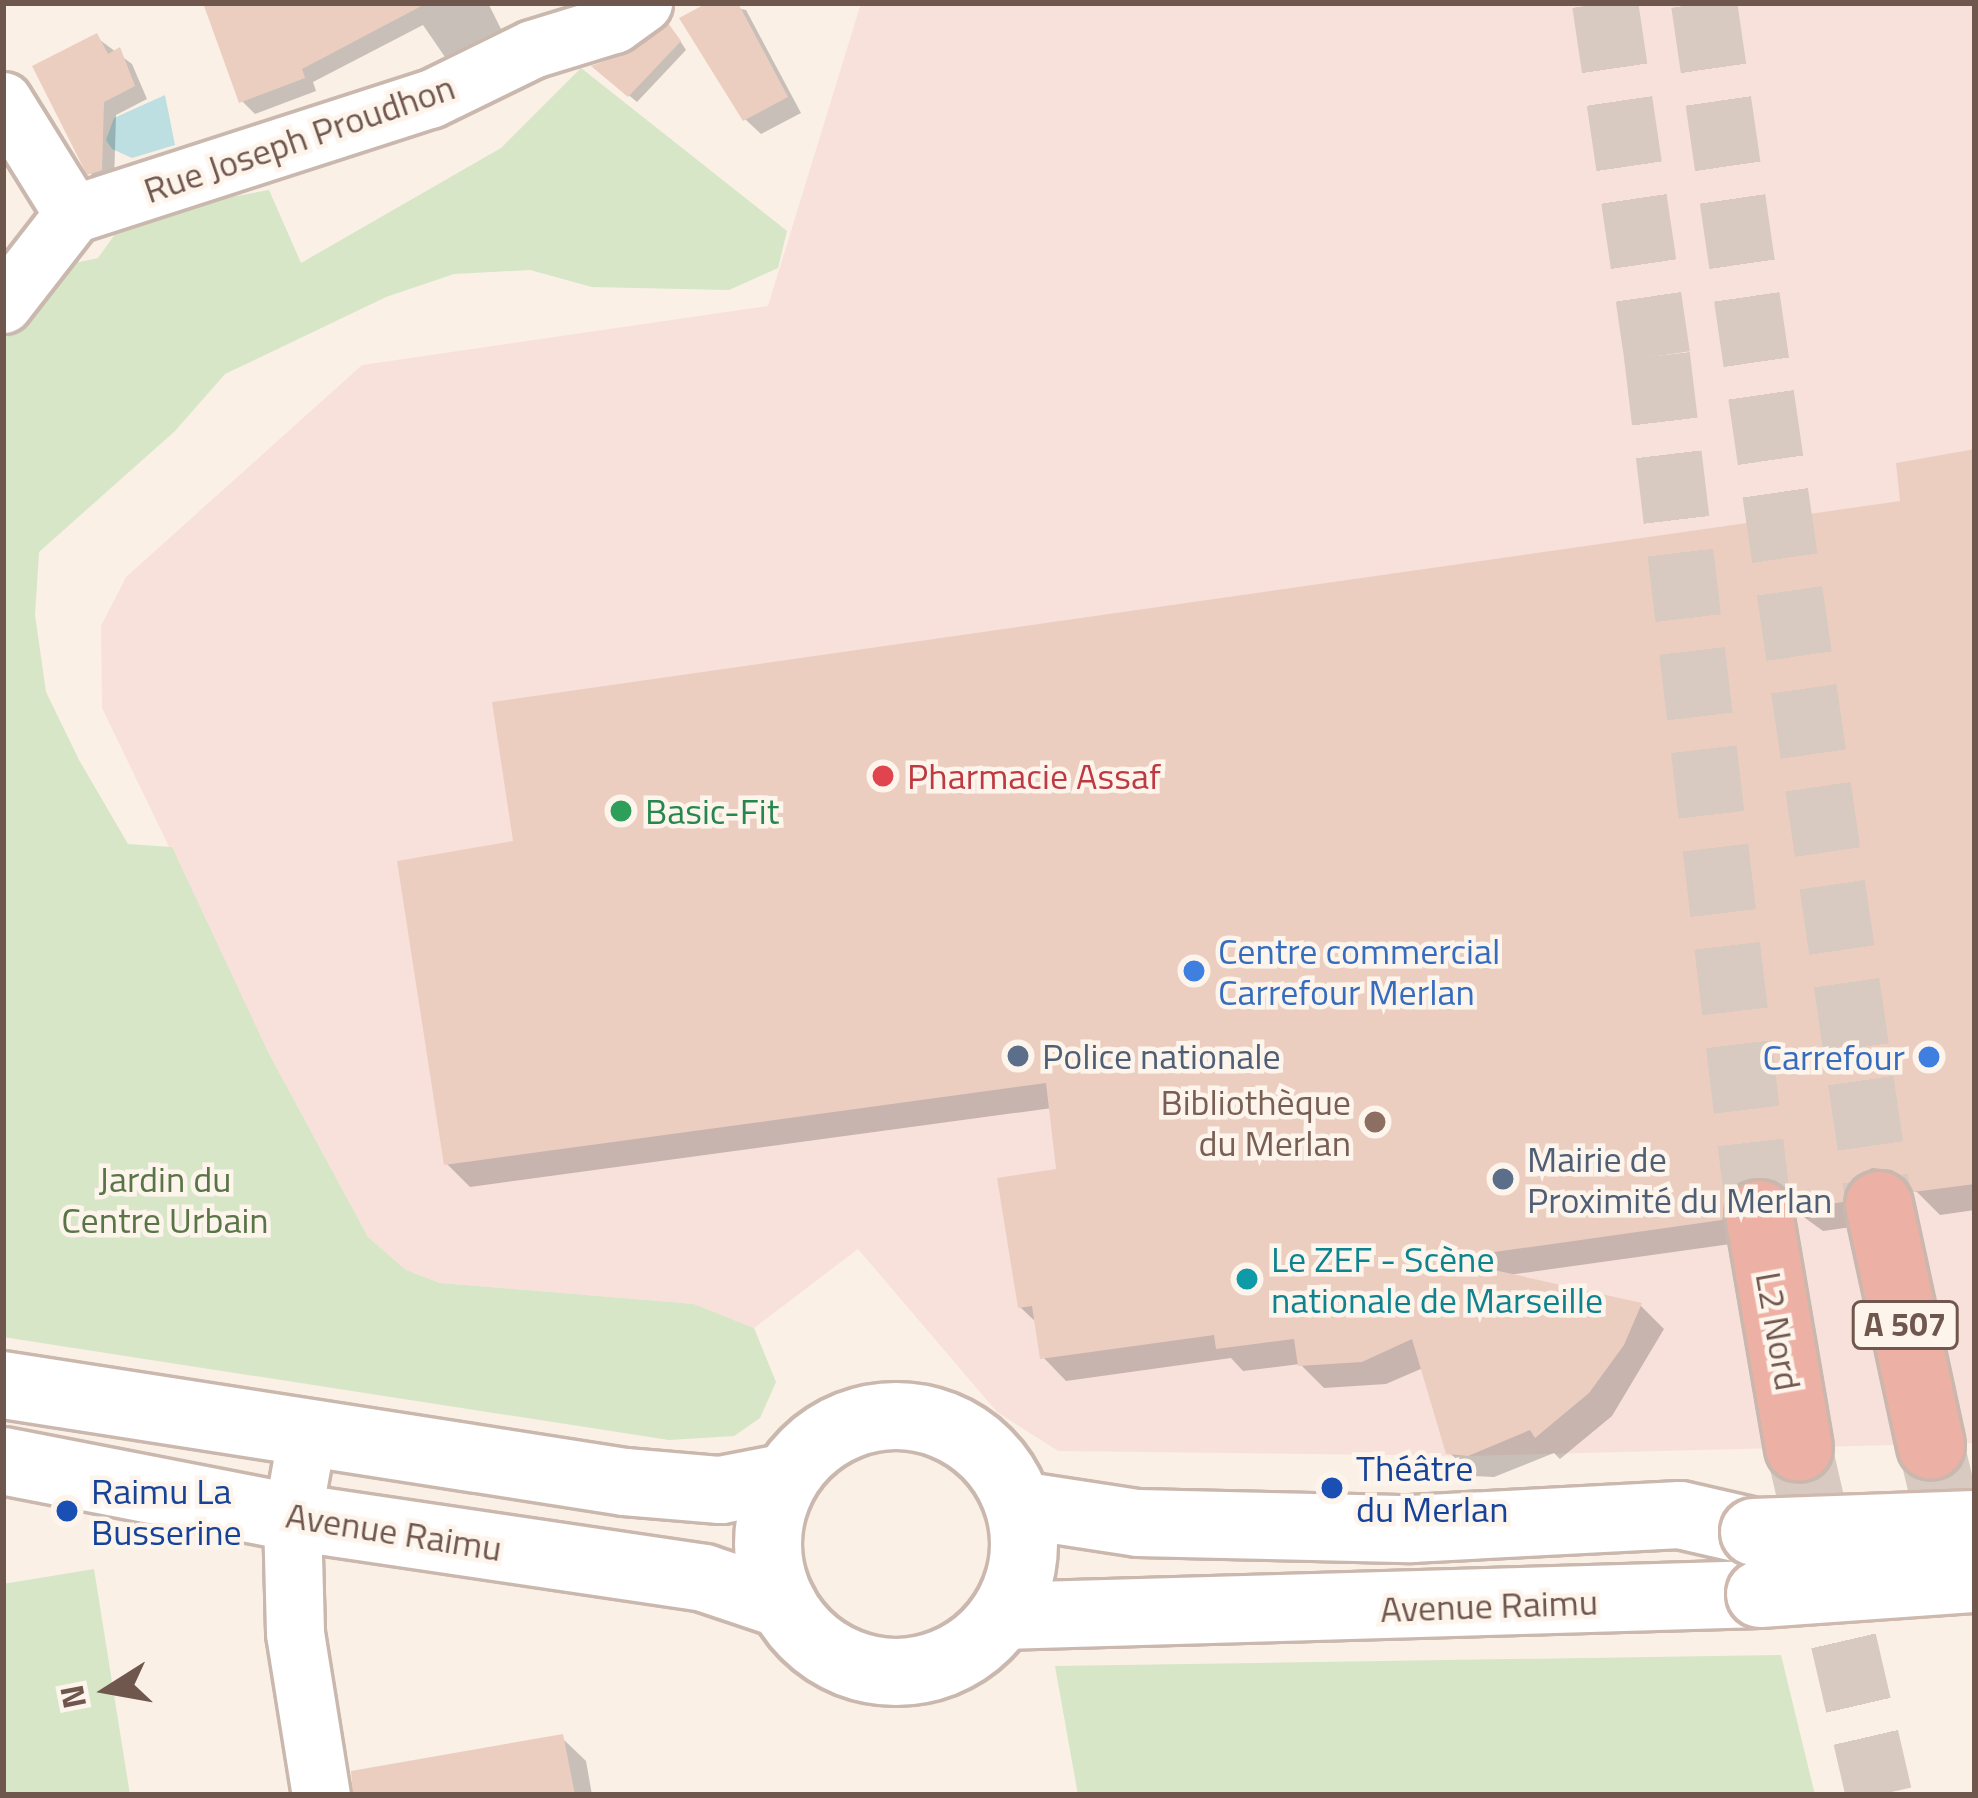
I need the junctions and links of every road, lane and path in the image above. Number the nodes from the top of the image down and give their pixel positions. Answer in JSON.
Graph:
{"nodes":[{"id":1,"x":643,"y":3,"type":"edge"},
{"id":2,"x":3,"y":101,"type":"edge"},
{"id":3,"x":73,"y":214,"type":"junction"},
{"id":4,"x":3,"y":304,"type":"edge"},
{"id":5,"x":1879,"y":1205,"type":"tunnel mouth"},
{"id":6,"x":1759,"y":1214,"type":"tunnel mouth"},
{"id":7,"x":3,"y":1385,"type":"edge"},
{"id":8,"x":307,"y":1434,"type":"junction"},
{"id":9,"x":1931,"y":1445,"type":"tunnel mouth"},
{"id":10,"x":1798,"y":1448,"type":"tunnel mouth"},
{"id":11,"x":3,"y":1461,"type":"edge"},
{"id":12,"x":783,"y":1478,"type":"junction"},
{"id":13,"x":1020,"y":1505,"type":"junction"},
{"id":14,"x":292,"y":1517,"type":"junction"},
{"id":15,"x":1975,"y":1524,"type":"edge"},
{"id":16,"x":1757,"y":1563,"type":"junction"},
{"id":17,"x":1975,"y":1580,"type":"edge"},
{"id":18,"x":784,"y":1605,"type":"junction"},
{"id":19,"x":1002,"y":1616,"type":"junction"},
{"id":20,"x":321,"y":1795,"type":"edge"}],
"edges":[{"from":1,"to":3,"type":"street","name":"Rue Joseph Proudhon"},
{"from":2,"to":3,"type":"street"},
{"from":3,"to":4,"type":"street"},
{"from":5,"to":9,"type":"highway","number":"A 507"},
{"from":6,"to":10,"type":"highway","name":"L2 Nord"},
{"from":7,"to":8,"type":"street"},
{"from":8,"to":12,"type":"street"},
{"from":8,"to":14,"type":"street"},
{"from":11,"to":14,"type":"street","name":"Avenue Raimu"},
{"from":12,"to":13,"type":"street"},
{"from":12,"to":18,"type":"street"},
{"from":13,"to":16,"type":"street","name":"Avenue Raimu"},
{"from":13,"to":19,"type":"street"},
{"from":14,"to":18,"type":"street","name":"Avenue Raimu"},
{"from":14,"to":20,"type":"street"},
{"from":15,"to":16,"type":"street","name":"Avenue Raimu","bridge":true},
{"from":16,"to":17,"type":"street","name":"Avenue Raimu","bridge":true},
{"from":16,"to":19,"type":"street","name":"Avenue Raimu"},
{"from":18,"to":19,"type":"street"}]}
